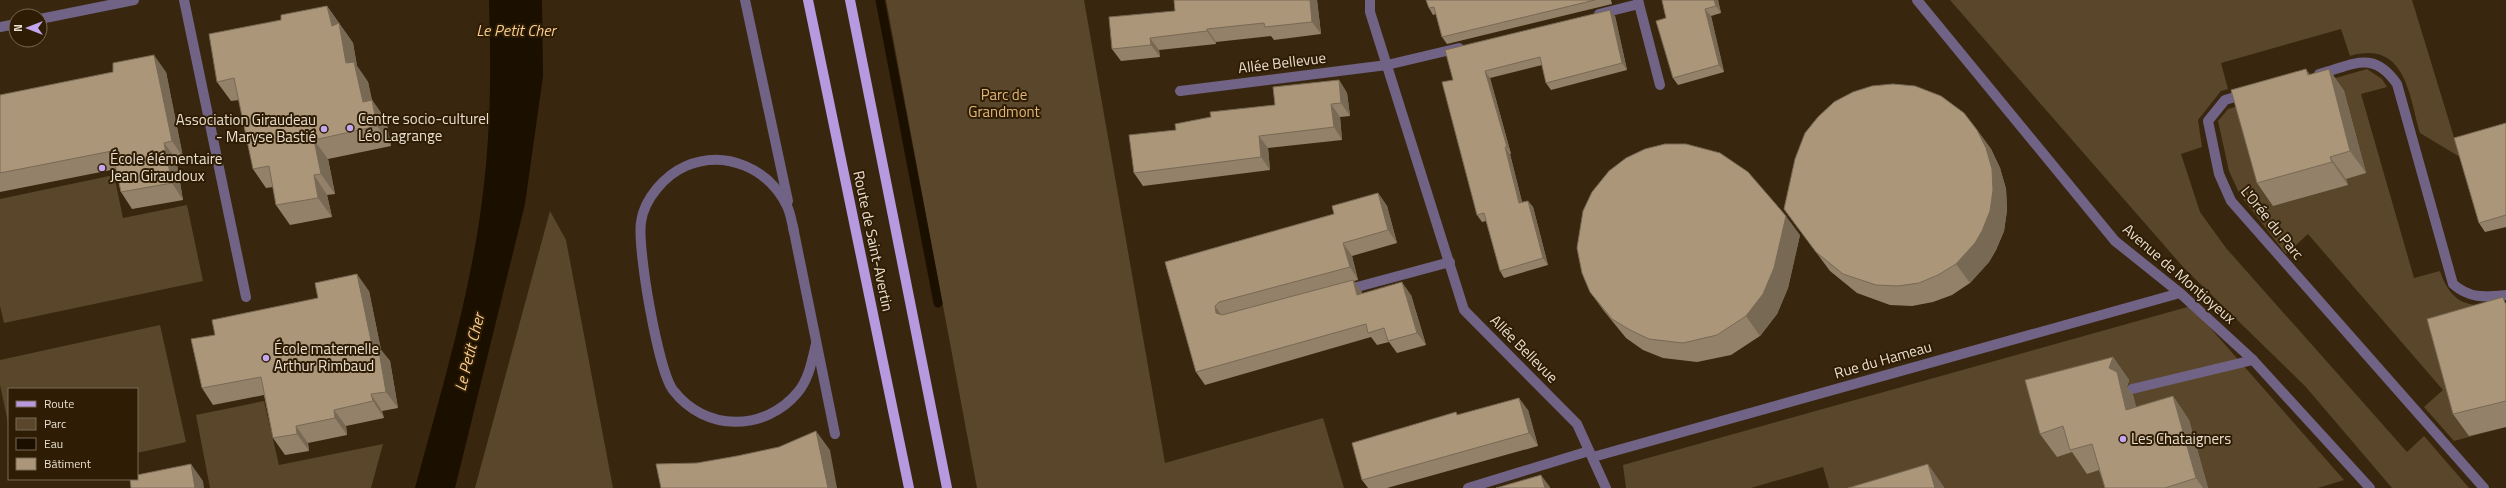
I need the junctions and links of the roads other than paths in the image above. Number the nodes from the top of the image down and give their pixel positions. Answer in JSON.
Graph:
{"nodes":[{"id":1,"x":134,"y":0,"type":"edge"},
{"id":2,"x":184,"y":0,"type":"edge"},
{"id":3,"x":745,"y":0,"type":"edge"},
{"id":4,"x":808,"y":0,"type":"edge"},
{"id":5,"x":850,"y":0,"type":"edge"},
{"id":6,"x":1370,"y":0,"type":"edge"},
{"id":7,"x":1917,"y":0,"type":"edge"},
{"id":8,"x":1638,"y":2,"type":"edge"},
{"id":9,"x":48,"y":17,"type":"edge"},
{"id":10,"x":1585,"y":17,"type":"edge"},
{"id":11,"x":1471,"y":45,"type":"edge"},
{"id":12,"x":1387,"y":65,"type":"junction"},
{"id":13,"x":2309,"y":77,"type":"edge"},
{"id":14,"x":1660,"y":85,"type":"dead end"},
{"id":15,"x":1180,"y":91,"type":"dead end"},
{"id":16,"x":2256,"y":91,"type":"edge"},
{"id":17,"x":794,"y":232,"type":"junction"},
{"id":18,"x":1450,"y":262,"type":"junction"},
{"id":19,"x":1336,"y":293,"type":"edge"},
{"id":20,"x":2180,"y":293,"type":"junction"},
{"id":21,"x":2506,"y":294,"type":"edge"},
{"id":22,"x":246,"y":297,"type":"dead end"},
{"id":23,"x":816,"y":344,"type":"junction"},
{"id":24,"x":2253,"y":360,"type":"junction"},
{"id":25,"x":2132,"y":389,"type":"dead end"},
{"id":26,"x":835,"y":434,"type":"dead end"},
{"id":27,"x":1591,"y":454,"type":"junction"},
{"id":28,"x":909,"y":488,"type":"edge"},
{"id":29,"x":947,"y":488,"type":"edge"},
{"id":30,"x":1468,"y":488,"type":"edge"},
{"id":31,"x":1606,"y":488,"type":"edge"},
{"id":32,"x":2370,"y":488,"type":"edge"},
{"id":33,"x":2484,"y":488,"type":"edge"}],
"edges":[{"from":1,"to":9,"type":"street"},
{"from":2,"to":22,"type":"street"},
{"from":3,"to":17,"type":"street"},
{"from":4,"to":28,"type":"main road","name":"Route de Saint-Avertin"},
{"from":5,"to":29,"type":"main road","name":"Route de Saint-Avertin"},
{"from":6,"to":12,"type":"street","name":"Allée Bellevue"},
{"from":7,"to":20,"type":"street","name":"Avenue de Montjoyeux"},
{"from":8,"to":10,"type":"street"},
{"from":8,"to":14,"type":"street"},
{"from":11,"to":12,"type":"street"},
{"from":12,"to":15,"type":"street","name":"Allée Bellevue"},
{"from":12,"to":18,"type":"street","name":"Allée Bellevue"},
{"from":13,"to":21,"type":"street"},
{"from":16,"to":33,"type":"street","name":"L'Orée du Parc"},
{"from":17,"to":23,"type":"street"},
{"from":17,"to":23,"type":"street"},
{"from":18,"to":19,"type":"street"},
{"from":18,"to":27,"type":"street","name":"Allée Bellevue"},
{"from":20,"to":24,"type":"street","name":"Avenue de Montjoyeux"},
{"from":20,"to":27,"type":"street","name":"Rue du Hameau"},
{"from":23,"to":26,"type":"street"},
{"from":24,"to":25,"type":"street"},
{"from":24,"to":32,"type":"street","name":"Avenue de Montjoyeux"},
{"from":27,"to":30,"type":"street"},
{"from":27,"to":31,"type":"street","name":"Allée Bellevue"}]}
